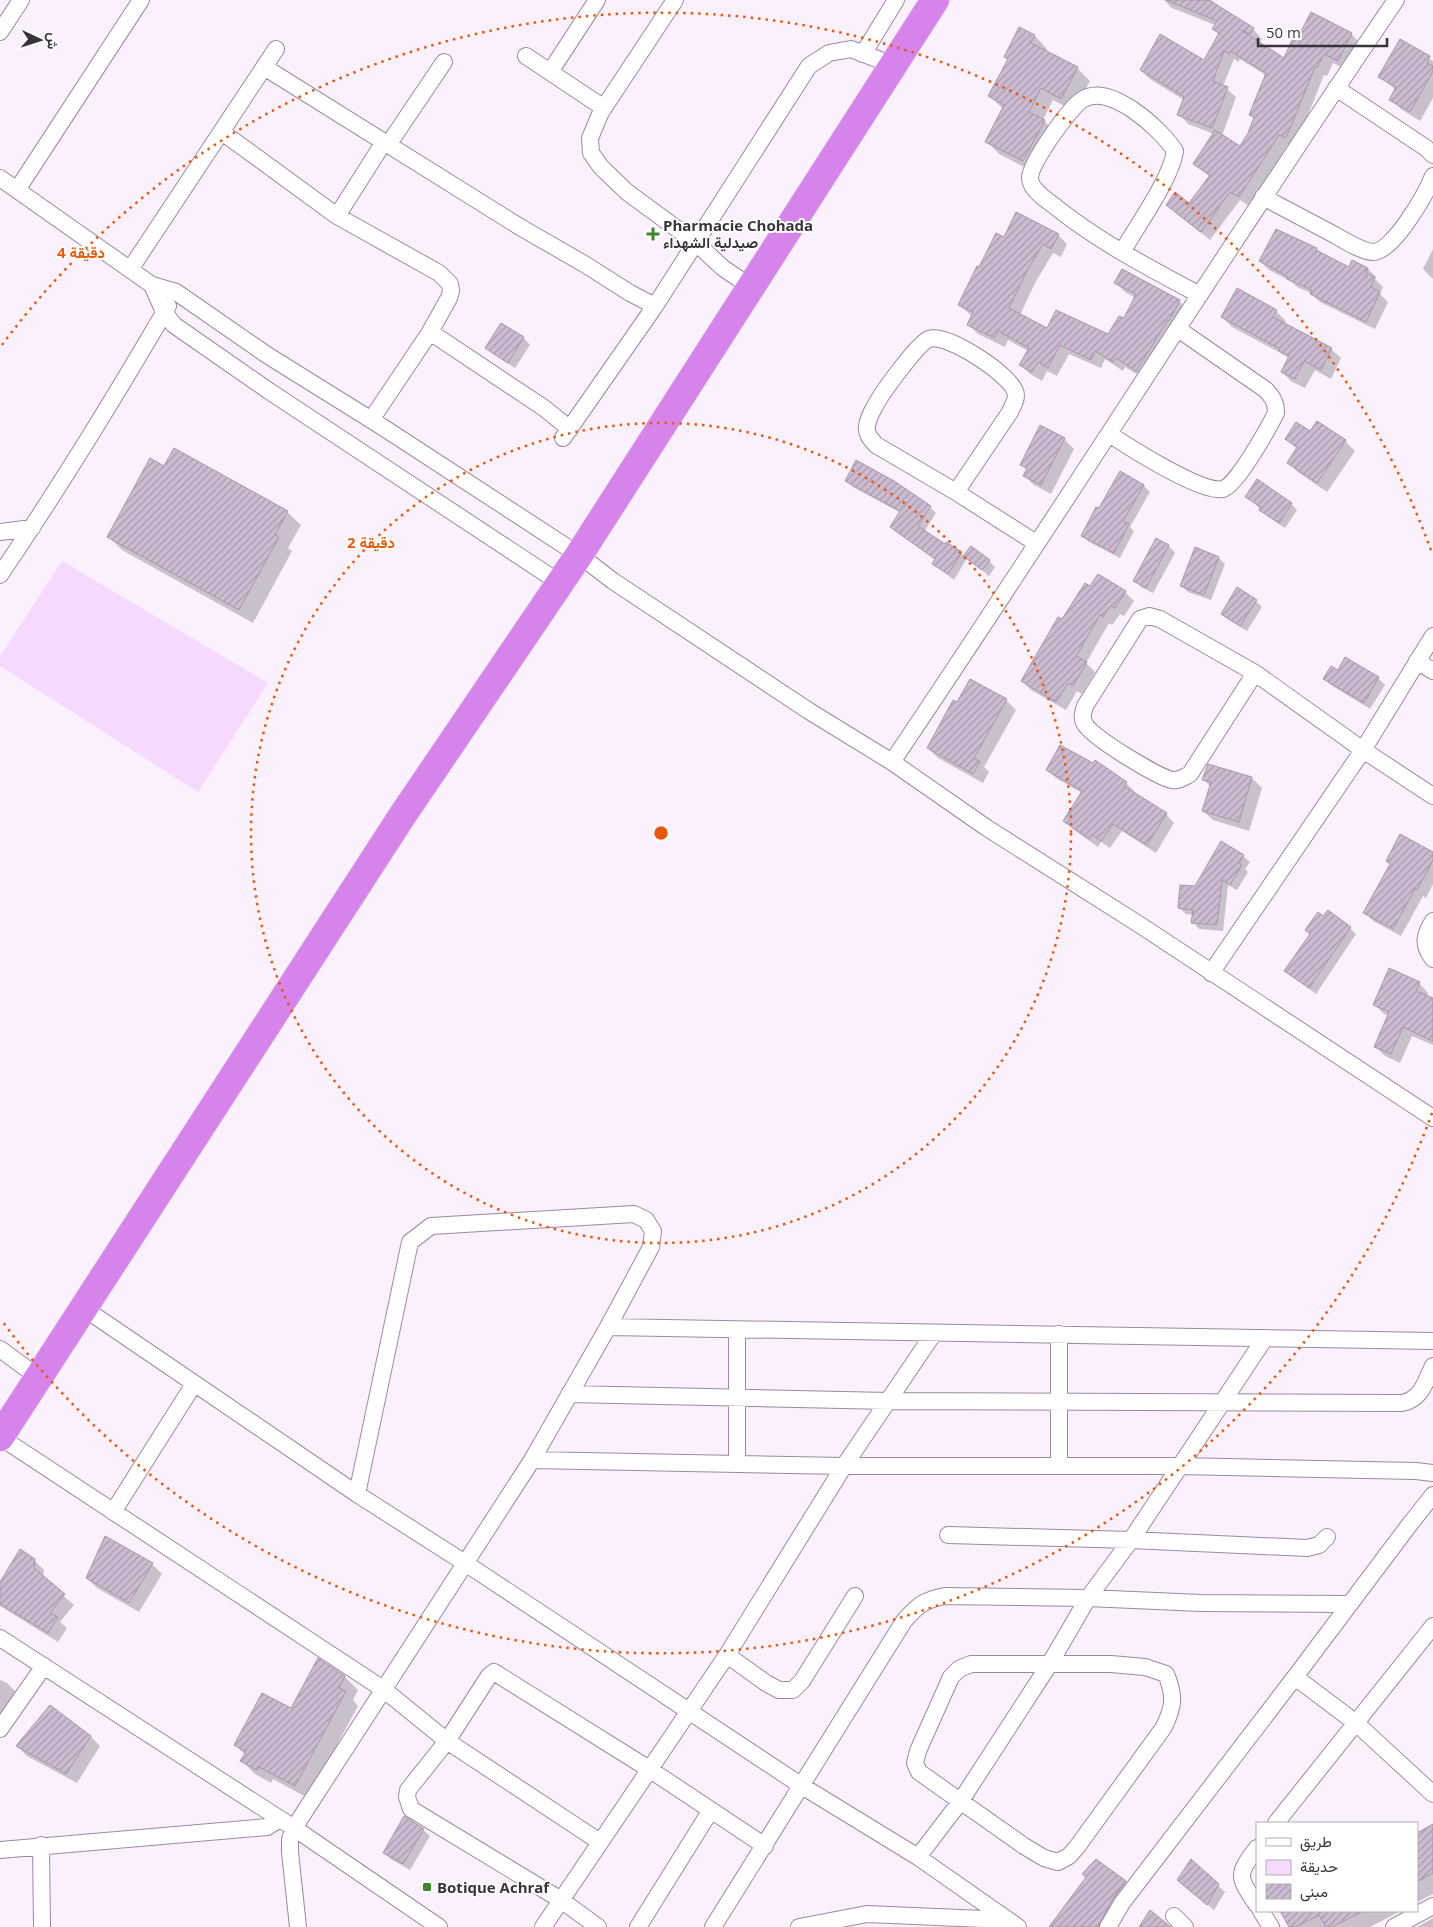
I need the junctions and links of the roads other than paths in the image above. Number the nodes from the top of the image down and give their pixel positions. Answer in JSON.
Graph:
{"nodes":[{"id":1,"x":21,"y":0,"type":"edge"},
{"id":2,"x":141,"y":0,"type":"edge"},
{"id":3,"x":597,"y":0,"type":"edge"},
{"id":4,"x":675,"y":0,"type":"edge"},
{"id":5,"x":896,"y":0,"type":"edge"},
{"id":6,"x":934,"y":0,"type":"edge"},
{"id":7,"x":1396,"y":0,"type":"edge"},
{"id":8,"x":0,"y":32,"type":"edge"},
{"id":9,"x":276,"y":50,"type":"dead end"},
{"id":10,"x":863,"y":54,"type":"junction"},
{"id":11,"x":526,"y":56,"type":"dead end"},
{"id":12,"x":444,"y":62,"type":"dead end"},
{"id":13,"x":893,"y":65,"type":"junction"},
{"id":14,"x":264,"y":67,"type":"junction"},
{"id":15,"x":550,"y":72,"type":"junction"},
{"id":16,"x":1336,"y":88,"type":"junction"},
{"id":17,"x":604,"y":108,"type":"junction"},
{"id":18,"x":222,"y":132,"type":"junction"},
{"id":19,"x":386,"y":144,"type":"junction"},
{"id":20,"x":1433,"y":155,"type":"edge"},
{"id":21,"x":1433,"y":176,"type":"edge"},
{"id":22,"x":0,"y":178,"type":"edge"},
{"id":23,"x":18,"y":190,"type":"junction"},
{"id":24,"x":1264,"y":197,"type":"junction"},
{"id":25,"x":337,"y":216,"type":"junction"},
{"id":26,"x":695,"y":242,"type":"junction"},
{"id":27,"x":1122,"y":252,"type":"junction"},
{"id":28,"x":131,"y":268,"type":"junction"},
{"id":29,"x":152,"y":284,"type":"junction"},
{"id":30,"x":751,"y":287,"type":"junction"},
{"id":31,"x":176,"y":292,"type":"junction"},
{"id":32,"x":1200,"y":294,"type":"junction"},
{"id":33,"x":655,"y":306,"type":"junction"},
{"id":34,"x":164,"y":312,"type":"junction"},
{"id":35,"x":1178,"y":329,"type":"junction"},
{"id":36,"x":430,"y":332,"type":"junction"},
{"id":37,"x":371,"y":420,"type":"junction"},
{"id":38,"x":1109,"y":434,"type":"junction"},
{"id":39,"x":956,"y":492,"type":"junction"},
{"id":40,"x":32,"y":528,"type":"junction"},
{"id":41,"x":0,"y":532,"type":"edge"},
{"id":42,"x":1036,"y":543,"type":"junction"},
{"id":43,"x":579,"y":556,"type":"junction"},
{"id":44,"x":0,"y":575,"type":"edge"},
{"id":45,"x":560,"y":583,"type":"junction"},
{"id":46,"x":1433,"y":636,"type":"edge"},
{"id":47,"x":1418,"y":661,"type":"junction"},
{"id":48,"x":1433,"y":671,"type":"edge"},
{"id":49,"x":1255,"y":673,"type":"junction"},
{"id":50,"x":1363,"y":750,"type":"junction"},
{"id":51,"x":892,"y":762,"type":"junction"},
{"id":52,"x":1433,"y":796,"type":"edge"},
{"id":53,"x":1433,"y":921,"type":"edge"},
{"id":54,"x":1433,"y":960,"type":"edge"},
{"id":55,"x":1211,"y":973,"type":"junction"},
{"id":56,"x":1433,"y":1118,"type":"edge"},
{"id":57,"x":84,"y":1309,"type":"junction"},
{"id":58,"x":608,"y":1327,"type":"junction"},
{"id":59,"x":737,"y":1330,"type":"junction"},
{"id":60,"x":934,"y":1333,"type":"junction"},
{"id":61,"x":1059,"y":1334,"type":"junction"},
{"id":62,"x":1265,"y":1338,"type":"junction"},
{"id":63,"x":1433,"y":1341,"type":"edge"},
{"id":64,"x":0,"y":1349,"type":"edge"},
{"id":65,"x":1433,"y":1366,"type":"edge"},
{"id":66,"x":38,"y":1377,"type":"junction"},
{"id":67,"x":194,"y":1384,"type":"junction"},
{"id":68,"x":569,"y":1394,"type":"junction"},
{"id":69,"x":736,"y":1398,"type":"junction"},
{"id":70,"x":889,"y":1401,"type":"junction"},
{"id":71,"x":1058,"y":1402,"type":"junction"},
{"id":72,"x":1222,"y":1403,"type":"junction"},
{"id":73,"x":0,"y":1437,"type":"edge"},
{"id":74,"x":532,"y":1460,"type":"junction"},
{"id":75,"x":736,"y":1464,"type":"junction"},
{"id":76,"x":844,"y":1466,"type":"junction"},
{"id":77,"x":1059,"y":1466,"type":"junction"},
{"id":78,"x":1181,"y":1466,"type":"junction"},
{"id":79,"x":1433,"y":1473,"type":"edge"},
{"id":80,"x":356,"y":1494,"type":"junction"},
{"id":81,"x":1433,"y":1495,"type":"edge"},
{"id":82,"x":113,"y":1512,"type":"junction"},
{"id":83,"x":948,"y":1535,"type":"dead end"},
{"id":84,"x":1327,"y":1537,"type":"dead end"},
{"id":85,"x":1131,"y":1540,"type":"junction"},
{"id":86,"x":465,"y":1563,"type":"junction"},
{"id":87,"x":855,"y":1596,"type":"dead end"},
{"id":88,"x":1088,"y":1598,"type":"junction"},
{"id":89,"x":1350,"y":1604,"type":"junction"},
{"id":90,"x":1433,"y":1626,"type":"edge"},
{"id":91,"x":3,"y":1640,"type":"edge"},
{"id":92,"x":727,"y":1655,"type":"junction"},
{"id":93,"x":1049,"y":1664,"type":"junction"},
{"id":94,"x":44,"y":1666,"type":"junction"},
{"id":95,"x":1295,"y":1677,"type":"junction"},
{"id":96,"x":383,"y":1689,"type":"junction"},
{"id":97,"x":689,"y":1710,"type":"junction"},
{"id":98,"x":1356,"y":1723,"type":"junction"},
{"id":99,"x":0,"y":1729,"type":"edge"},
{"id":100,"x":447,"y":1741,"type":"junction"},
{"id":101,"x":649,"y":1770,"type":"junction"},
{"id":102,"x":802,"y":1786,"type":"junction"},
{"id":103,"x":1433,"y":1794,"type":"edge"},
{"id":104,"x":960,"y":1802,"type":"junction"},
{"id":105,"x":711,"y":1810,"type":"junction"},
{"id":106,"x":280,"y":1819,"type":"junction"},
{"id":107,"x":1277,"y":1822,"type":"edge"},
{"id":108,"x":294,"y":1828,"type":"junction"},
{"id":109,"x":600,"y":1842,"type":"junction"},
{"id":110,"x":41,"y":1846,"type":"junction"},
{"id":111,"x":765,"y":1846,"type":"junction"},
{"id":112,"x":1256,"y":1849,"type":"edge"},
{"id":113,"x":0,"y":1850,"type":"edge"},
{"id":114,"x":918,"y":1857,"type":"junction"},
{"id":115,"x":561,"y":1900,"type":"junction"},
{"id":116,"x":1256,"y":1903,"type":"edge"},
{"id":117,"x":1433,"y":1906,"type":"edge"},
{"id":118,"x":1262,"y":1912,"type":"edge"},
{"id":119,"x":1013,"y":1924,"type":"edge"},
{"id":120,"x":433,"y":1926,"type":"edge"},
{"id":121,"x":42,"y":1927,"type":"edge"},
{"id":122,"x":298,"y":1927,"type":"edge"},
{"id":123,"x":543,"y":1927,"type":"edge"},
{"id":124,"x":598,"y":1927,"type":"edge"},
{"id":125,"x":638,"y":1927,"type":"edge"},
{"id":126,"x":713,"y":1927,"type":"edge"},
{"id":127,"x":799,"y":1927,"type":"edge"},
{"id":128,"x":1108,"y":1927,"type":"edge"},
{"id":129,"x":1272,"y":1927,"type":"edge"},
{"id":130,"x":1394,"y":1927,"type":"edge"}],
"edges":[{"from":1,"to":8,"type":"street"},
{"from":2,"to":23,"type":"street"},
{"from":3,"to":15,"type":"street"},
{"from":4,"to":17,"type":"street"},
{"from":5,"to":10,"type":"street"},
{"from":6,"to":13,"type":"highway"},
{"from":7,"to":16,"type":"street"},
{"from":9,"to":14,"type":"street"},
{"from":10,"to":13,"type":"street"},
{"from":10,"to":26,"type":"street"},
{"from":11,"to":15,"type":"street"},
{"from":12,"to":19,"type":"street"},
{"from":13,"to":30,"type":"highway"},
{"from":14,"to":18,"type":"street"},
{"from":14,"to":19,"type":"street"},
{"from":15,"to":17,"type":"street"},
{"from":16,"to":20,"type":"street"},
{"from":16,"to":24,"type":"street"},
{"from":17,"to":26,"type":"street"},
{"from":18,"to":25,"type":"street"},
{"from":18,"to":28,"type":"street"},
{"from":19,"to":25,"type":"street"},
{"from":19,"to":33,"type":"street"},
{"from":21,"to":24,"type":"street"},
{"from":22,"to":23,"type":"street"},
{"from":23,"to":28,"type":"street"},
{"from":24,"to":32,"type":"street"},
{"from":25,"to":36,"type":"street"},
{"from":26,"to":30,"type":"street"},
{"from":26,"to":33,"type":"street"},
{"from":27,"to":27,"type":"street"},
{"from":27,"to":32,"type":"street"},
{"from":28,"to":29,"type":"street"},
{"from":29,"to":31,"type":"street"},
{"from":29,"to":34,"type":"street"},
{"from":30,"to":43,"type":"highway"},
{"from":31,"to":34,"type":"street"},
{"from":31,"to":37,"type":"street"},
{"from":32,"to":35,"type":"street"},
{"from":33,"to":36,"type":"street"},
{"from":34,"to":40,"type":"street"},
{"from":34,"to":45,"type":"street"},
{"from":35,"to":38,"type":"street"},
{"from":35,"to":38,"type":"street"},
{"from":36,"to":37,"type":"street"},
{"from":37,"to":43,"type":"street"},
{"from":38,"to":42,"type":"street"},
{"from":39,"to":39,"type":"street"},
{"from":39,"to":42,"type":"street"},
{"from":40,"to":41,"type":"street"},
{"from":40,"to":44,"type":"street"},
{"from":42,"to":51,"type":"street"},
{"from":43,"to":45,"type":"highway"},
{"from":43,"to":51,"type":"street"},
{"from":45,"to":57,"type":"highway"},
{"from":46,"to":47,"type":"street"},
{"from":47,"to":48,"type":"street"},
{"from":47,"to":50,"type":"street"},
{"from":49,"to":49,"type":"street"},
{"from":49,"to":50,"type":"street"},
{"from":50,"to":52,"type":"street"},
{"from":50,"to":55,"type":"street"},
{"from":51,"to":55,"type":"street"},
{"from":53,"to":54,"type":"street"},
{"from":55,"to":56,"type":"street"},
{"from":57,"to":66,"type":"highway"},
{"from":57,"to":67,"type":"street"},
{"from":58,"to":59,"type":"street"},
{"from":58,"to":68,"type":"street"},
{"from":58,"to":80,"type":"street"},
{"from":59,"to":60,"type":"street"},
{"from":59,"to":69,"type":"street"},
{"from":60,"to":61,"type":"street"},
{"from":60,"to":70,"type":"street"},
{"from":61,"to":62,"type":"street"},
{"from":61,"to":71,"type":"street"},
{"from":62,"to":63,"type":"street"},
{"from":62,"to":72,"type":"street"},
{"from":64,"to":66,"type":"street"},
{"from":65,"to":72,"type":"street"},
{"from":66,"to":73,"type":"highway"},
{"from":67,"to":80,"type":"street"},
{"from":67,"to":82,"type":"street"},
{"from":68,"to":69,"type":"street"},
{"from":68,"to":74,"type":"street"},
{"from":69,"to":70,"type":"street"},
{"from":69,"to":75,"type":"street"},
{"from":70,"to":71,"type":"street"},
{"from":70,"to":76,"type":"street"},
{"from":71,"to":72,"type":"street"},
{"from":71,"to":77,"type":"street"},
{"from":72,"to":78,"type":"street"},
{"from":73,"to":82,"type":"street"},
{"from":74,"to":75,"type":"street"},
{"from":74,"to":86,"type":"street"},
{"from":75,"to":76,"type":"street"},
{"from":76,"to":77,"type":"street"},
{"from":76,"to":92,"type":"street"},
{"from":77,"to":78,"type":"street"},
{"from":78,"to":79,"type":"street"},
{"from":78,"to":85,"type":"street"},
{"from":80,"to":86,"type":"street"},
{"from":81,"to":89,"type":"street"},
{"from":82,"to":96,"type":"street"},
{"from":83,"to":85,"type":"street"},
{"from":84,"to":85,"type":"street"},
{"from":85,"to":88,"type":"street"},
{"from":86,"to":96,"type":"street"},
{"from":86,"to":97,"type":"street"},
{"from":87,"to":92,"type":"street"},
{"from":88,"to":89,"type":"street"},
{"from":88,"to":93,"type":"street"},
{"from":88,"to":102,"type":"street"},
{"from":89,"to":95,"type":"street"},
{"from":90,"to":98,"type":"street"},
{"from":91,"to":94,"type":"street"},
{"from":92,"to":97,"type":"street"},
{"from":93,"to":104,"type":"street"},
{"from":93,"to":104,"type":"street"},
{"from":93,"to":104,"type":"street"},
{"from":94,"to":99,"type":"street"},
{"from":94,"to":106,"type":"street"},
{"from":95,"to":98,"type":"street"},
{"from":95,"to":128,"type":"street"},
{"from":96,"to":100,"type":"street"},
{"from":96,"to":108,"type":"street"},
{"from":97,"to":101,"type":"street"},
{"from":97,"to":102,"type":"street"},
{"from":98,"to":103,"type":"street"},
{"from":98,"to":107,"type":"street"},
{"from":100,"to":101,"type":"street"},
{"from":100,"to":109,"type":"street"},
{"from":100,"to":115,"type":"street"},
{"from":101,"to":105,"type":"street"},
{"from":101,"to":109,"type":"street"},
{"from":102,"to":111,"type":"street"},
{"from":102,"to":114,"type":"street"},
{"from":104,"to":114,"type":"street"},
{"from":105,"to":111,"type":"street"},
{"from":105,"to":125,"type":"street"},
{"from":106,"to":108,"type":"street"},
{"from":106,"to":110,"type":"street"},
{"from":108,"to":120,"type":"street"},
{"from":108,"to":122,"type":"street"},
{"from":109,"to":115,"type":"street"},
{"from":110,"to":113,"type":"street"},
{"from":110,"to":121,"type":"street"},
{"from":111,"to":126,"type":"street"},
{"from":112,"to":116,"type":"street"},
{"from":114,"to":119,"type":"street"},
{"from":115,"to":123,"type":"street"},
{"from":115,"to":124,"type":"street"},
{"from":117,"to":130,"type":"street"},
{"from":118,"to":129,"type":"street"},
{"from":119,"to":127,"type":"street"}]}
